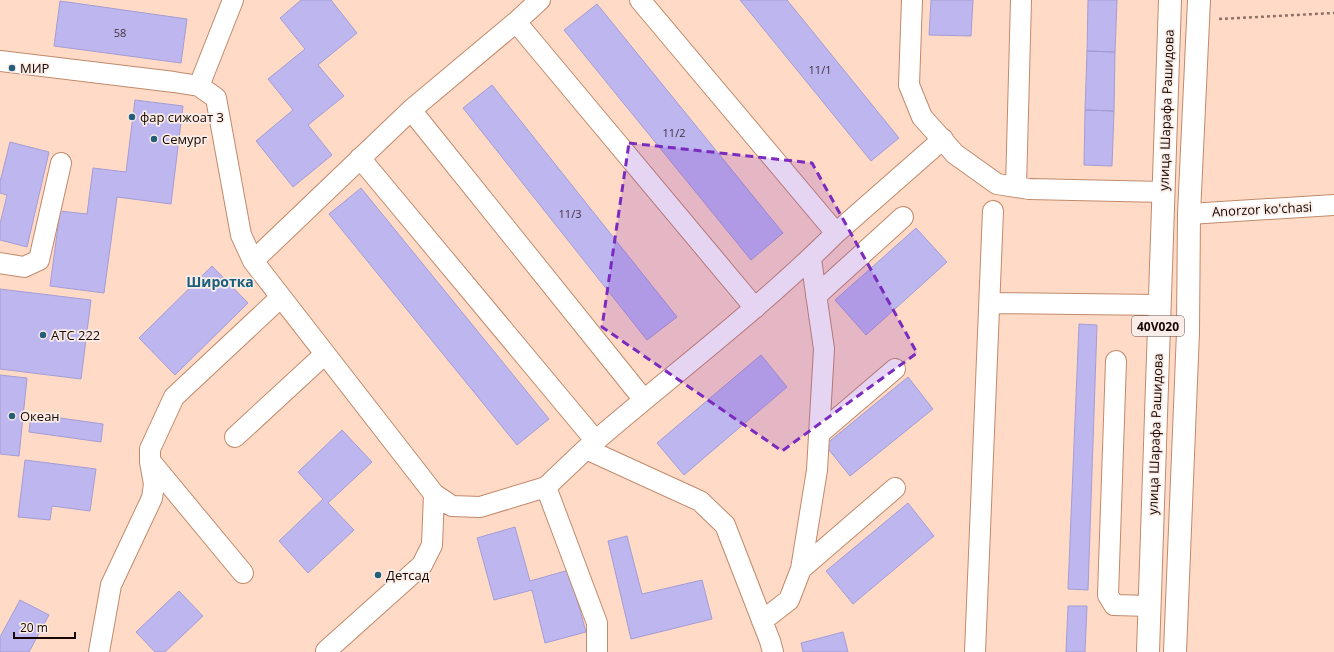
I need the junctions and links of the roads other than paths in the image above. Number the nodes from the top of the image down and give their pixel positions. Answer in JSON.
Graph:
{"nodes":[{"id":1,"x":233,"y":0,"type":"edge"},
{"id":2,"x":540,"y":0,"type":"edge"},
{"id":3,"x":640,"y":0,"type":"edge"},
{"id":4,"x":912,"y":0,"type":"edge"},
{"id":5,"x":1021,"y":0,"type":"edge"},
{"id":6,"x":1170,"y":0,"type":"edge"},
{"id":7,"x":1199,"y":10,"type":"edge"},
{"id":8,"x":516,"y":22,"type":"junction"},
{"id":9,"x":0,"y":61,"type":"edge"},
{"id":10,"x":199,"y":86,"type":"junction"},
{"id":11,"x":410,"y":110,"type":"junction"},
{"id":12,"x":942,"y":140,"type":"junction"},
{"id":13,"x":360,"y":158,"type":"junction"},
{"id":14,"x":61,"y":163,"type":"dead end"},
{"id":15,"x":1016,"y":187,"type":"junction"},
{"id":16,"x":1164,"y":192,"type":"junction"},
{"id":17,"x":1334,"y":205,"type":"edge"},
{"id":18,"x":993,"y":211,"type":"dead end"},
{"id":19,"x":1189,"y":214,"type":"junction"},
{"id":20,"x":903,"y":218,"type":"dead end"},
{"id":21,"x":836,"y":233,"type":"junction"},
{"id":22,"x":811,"y":259,"type":"junction"},
{"id":23,"x":253,"y":261,"type":"junction"},
{"id":24,"x":0,"y":263,"type":"edge"},
{"id":25,"x":816,"y":296,"type":"junction"},
{"id":26,"x":281,"y":297,"type":"junction"},
{"id":27,"x":990,"y":303,"type":"junction"},
{"id":28,"x":1159,"y":306,"type":"junction"},
{"id":29,"x":755,"y":308,"type":"junction"},
{"id":30,"x":325,"y":354,"type":"junction"},
{"id":31,"x":1116,"y":361,"type":"dead end"},
{"id":32,"x":895,"y":369,"type":"dead end"},
{"id":33,"x":644,"y":400,"type":"junction"},
{"id":34,"x":819,"y":434,"type":"junction"},
{"id":35,"x":235,"y":437,"type":"dead end"},
{"id":36,"x":590,"y":444,"type":"junction"},
{"id":37,"x":150,"y":462,"type":"junction"},
{"id":38,"x":546,"y":487,"type":"junction"},
{"id":39,"x":895,"y":488,"type":"dead end"},
{"id":40,"x":434,"y":494,"type":"junction"},
{"id":41,"x":801,"y":570,"type":"junction"},
{"id":42,"x":243,"y":573,"type":"dead end"},
{"id":43,"x":1149,"y":606,"type":"junction"},
{"id":44,"x":762,"y":621,"type":"junction"},
{"id":45,"x":326,"y":651,"type":"dead end"},
{"id":46,"x":99,"y":652,"type":"edge"},
{"id":47,"x":597,"y":652,"type":"edge"},
{"id":48,"x":773,"y":652,"type":"edge"},
{"id":49,"x":975,"y":652,"type":"edge"},
{"id":50,"x":1148,"y":652,"type":"edge"},
{"id":51,"x":1176,"y":652,"type":"edge"}],
"edges":[{"from":1,"to":10,"type":"street"},
{"from":2,"to":8,"type":"street"},
{"from":3,"to":21,"type":"street"},
{"from":4,"to":12,"type":"street"},
{"from":5,"to":15,"type":"street"},
{"from":6,"to":16,"type":"main road","name":"улица Шарафа Рашидова","number":"40V020"},
{"from":7,"to":19,"type":"main road"},
{"from":8,"to":11,"type":"street"},
{"from":8,"to":29,"type":"street"},
{"from":9,"to":10,"type":"street"},
{"from":10,"to":23,"type":"street"},
{"from":11,"to":13,"type":"street"},
{"from":11,"to":33,"type":"street"},
{"from":12,"to":15,"type":"street"},
{"from":12,"to":21,"type":"street"},
{"from":13,"to":23,"type":"street"},
{"from":13,"to":36,"type":"street"},
{"from":14,"to":24,"type":"street"},
{"from":15,"to":16,"type":"street"},
{"from":16,"to":28,"type":"main road","name":"улица Шарафа Рашидова","number":"40V020"},
{"from":17,"to":19,"type":"street","name":"Anorzor ko'chasi"},
{"from":18,"to":27,"type":"street"},
{"from":19,"to":51,"type":"main road"},
{"from":20,"to":25,"type":"street"},
{"from":21,"to":22,"type":"street"},
{"from":22,"to":25,"type":"street"},
{"from":22,"to":29,"type":"street"},
{"from":23,"to":26,"type":"street"},
{"from":25,"to":34,"type":"street"},
{"from":26,"to":30,"type":"street"},
{"from":26,"to":37,"type":"street"},
{"from":27,"to":28,"type":"street"},
{"from":27,"to":49,"type":"street"},
{"from":28,"to":43,"type":"main road","name":"улица Шарафа Рашидова","number":"40V020"},
{"from":29,"to":33,"type":"street"},
{"from":30,"to":35,"type":"street"},
{"from":30,"to":40,"type":"street"},
{"from":31,"to":43,"type":"street"},
{"from":32,"to":34,"type":"street"},
{"from":33,"to":36,"type":"street"},
{"from":34,"to":41,"type":"street"},
{"from":36,"to":38,"type":"street"},
{"from":36,"to":44,"type":"street"},
{"from":37,"to":42,"type":"street"},
{"from":37,"to":46,"type":"street"},
{"from":38,"to":40,"type":"street"},
{"from":38,"to":47,"type":"street"},
{"from":39,"to":41,"type":"street"},
{"from":40,"to":45,"type":"street"},
{"from":41,"to":44,"type":"street"},
{"from":43,"to":50,"type":"main road","name":"улица Шарафа Рашидова","number":"40V020"},
{"from":44,"to":48,"type":"street"}]}
